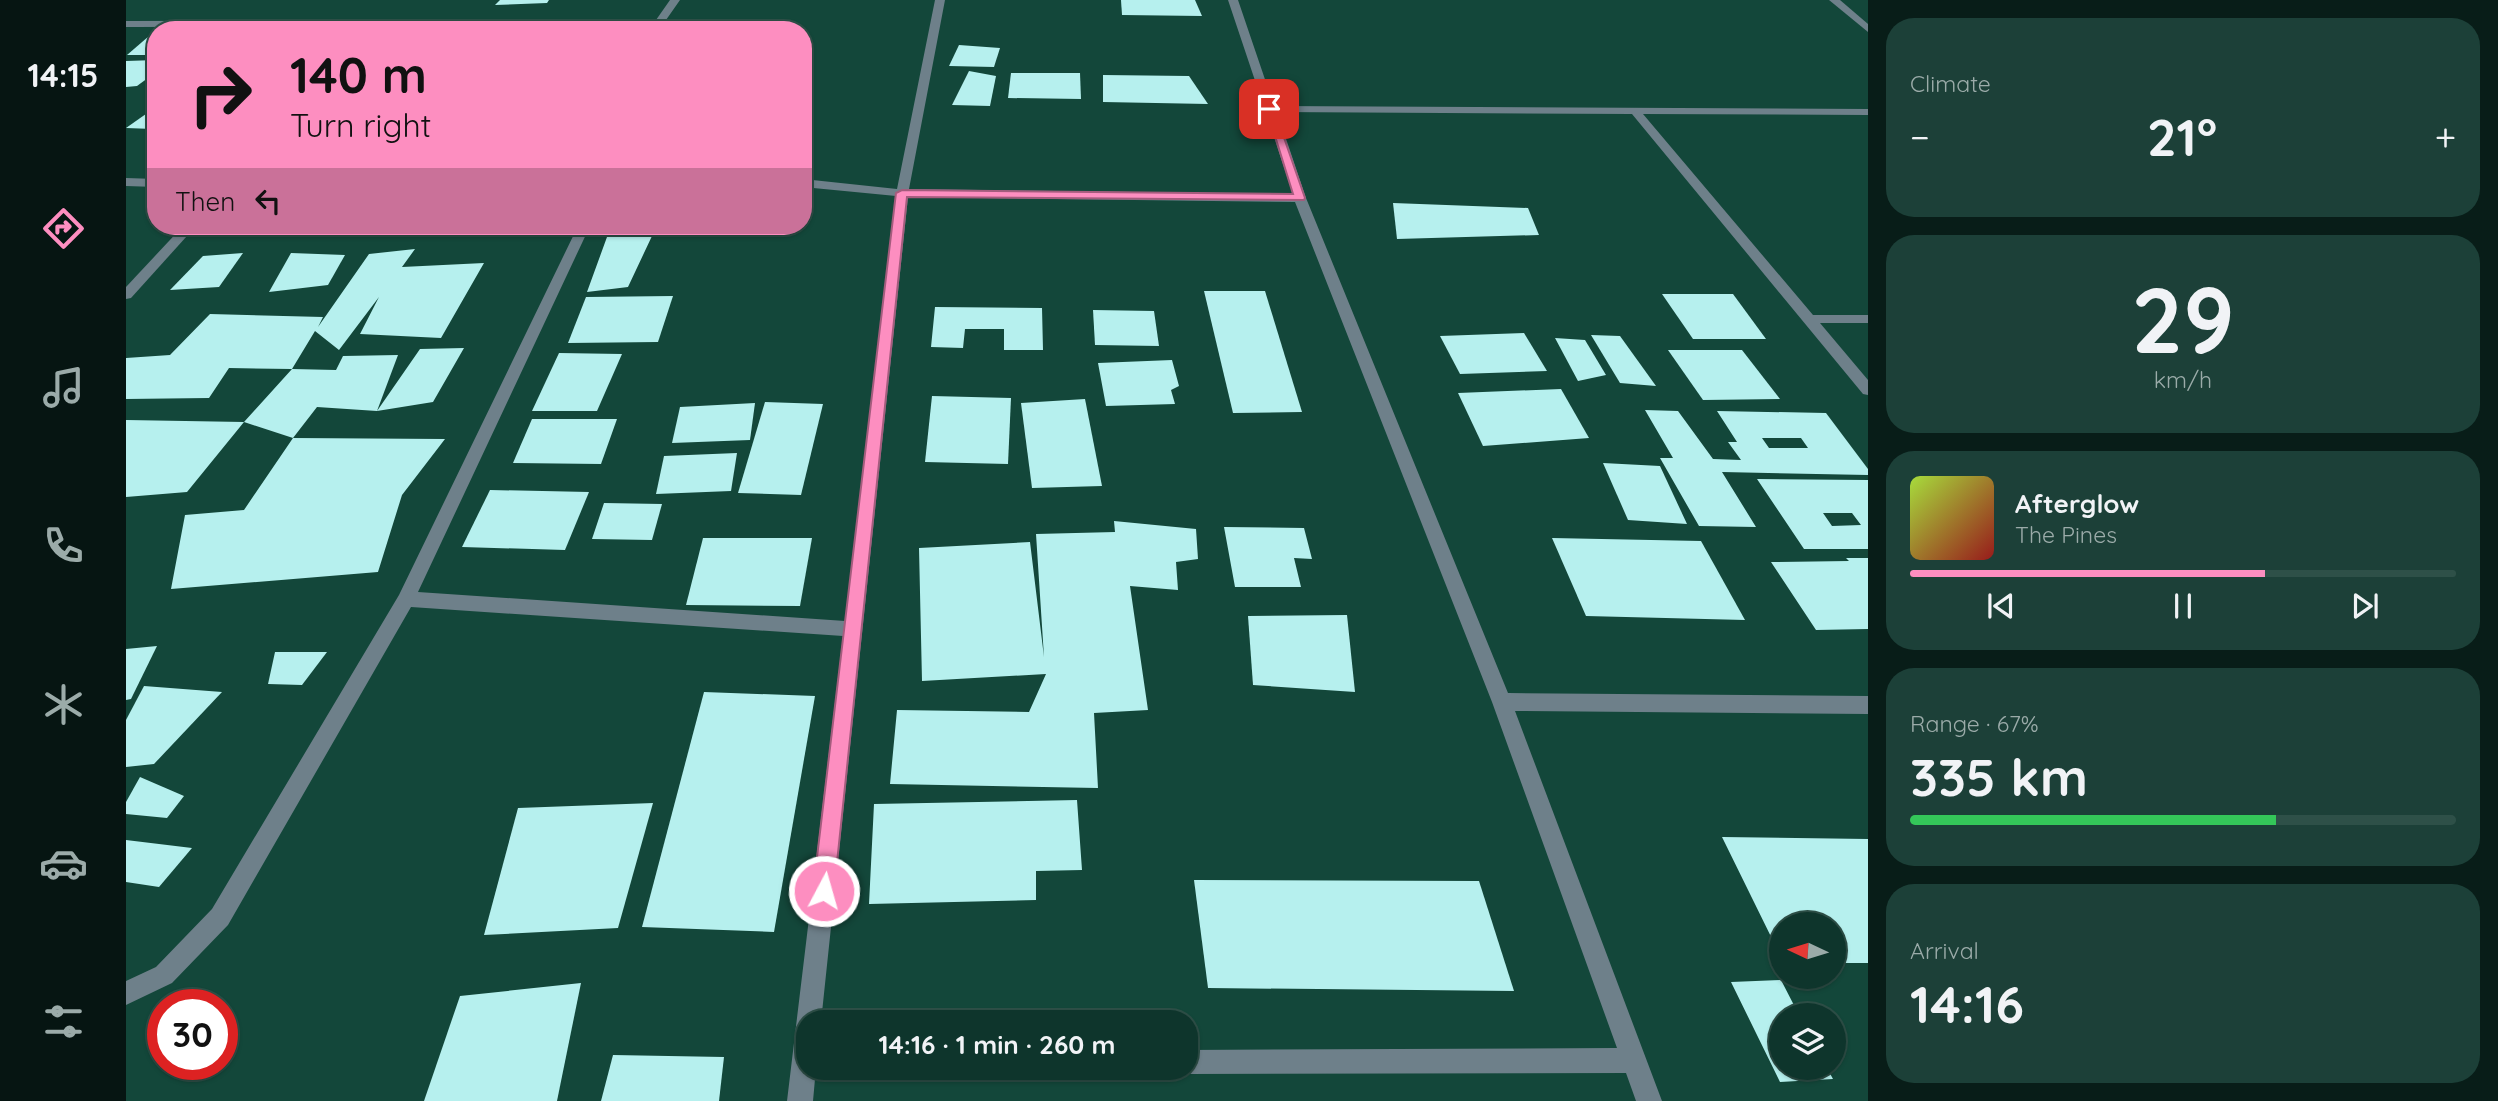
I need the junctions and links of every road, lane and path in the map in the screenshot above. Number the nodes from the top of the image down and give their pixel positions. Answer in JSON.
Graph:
{"nodes":[{"id":1,"x":675,"y":0,"type":"edge"},
{"id":2,"x":940,"y":0,"type":"edge"},
{"id":3,"x":1233,"y":0,"type":"edge"},
{"id":4,"x":1834,"y":0,"type":"edge"},
{"id":5,"x":660,"y":21,"type":"edge"},
{"id":6,"x":126,"y":24,"type":"edge"},
{"id":7,"x":147,"y":24,"type":"edge"},
{"id":8,"x":1868,"y":29,"type":"edge"},
{"id":9,"x":1269,"y":109,"type":"junction"},
{"id":10,"x":1634,"y":110,"type":"junction"},
{"id":11,"x":1868,"y":111,"type":"edge"},
{"id":12,"x":126,"y":182,"type":"edge"},
{"id":13,"x":147,"y":183,"type":"edge"},
{"id":14,"x":812,"y":184,"type":"edge"},
{"id":15,"x":902,"y":193,"type":"junction"},
{"id":16,"x":1300,"y":198,"type":"junction"},
{"id":17,"x":182,"y":235,"type":"edge"},
{"id":18,"x":580,"y":235,"type":"edge"},
{"id":19,"x":126,"y":295,"type":"edge"},
{"id":20,"x":1808,"y":319,"type":"junction"},
{"id":21,"x":1868,"y":319,"type":"edge"},
{"id":22,"x":1868,"y":390,"type":"edge"},
{"id":23,"x":406,"y":599,"type":"junction"},
{"id":24,"x":853,"y":629,"type":"junction"},
{"id":25,"x":1502,"y":702,"type":"junction"},
{"id":26,"x":1868,"y":705,"type":"edge"},
{"id":27,"x":126,"y":993,"type":"edge"},
{"id":28,"x":810,"y":1010,"type":"edge"},
{"id":29,"x":1635,"y":1060,"type":"junction"},
{"id":30,"x":1198,"y":1062,"type":"edge"},
{"id":31,"x":803,"y":1080,"type":"edge"},
{"id":32,"x":800,"y":1101,"type":"edge"},
{"id":33,"x":1649,"y":1101,"type":"edge"}],
"edges":[{"from":1,"to":5,"type":"street"},
{"from":2,"to":15,"type":"street"},
{"from":3,"to":9,"type":"street"},
{"from":4,"to":8,"type":"street"},
{"from":6,"to":7,"type":"street"},
{"from":9,"to":10,"type":"street"},
{"from":9,"to":16,"type":"street"},
{"from":10,"to":11,"type":"street"},
{"from":10,"to":20,"type":"street"},
{"from":12,"to":13,"type":"street"},
{"from":14,"to":15,"type":"street"},
{"from":15,"to":16,"type":"street"},
{"from":15,"to":24,"type":"street"},
{"from":16,"to":25,"type":"street"},
{"from":17,"to":19,"type":"street"},
{"from":18,"to":23,"type":"street"},
{"from":20,"to":21,"type":"street"},
{"from":20,"to":22,"type":"street"},
{"from":23,"to":24,"type":"street"},
{"from":23,"to":27,"type":"street"},
{"from":24,"to":28,"type":"street"},
{"from":25,"to":26,"type":"street"},
{"from":25,"to":29,"type":"street"},
{"from":29,"to":30,"type":"street"},
{"from":29,"to":33,"type":"street"},
{"from":31,"to":32,"type":"street"}]}
